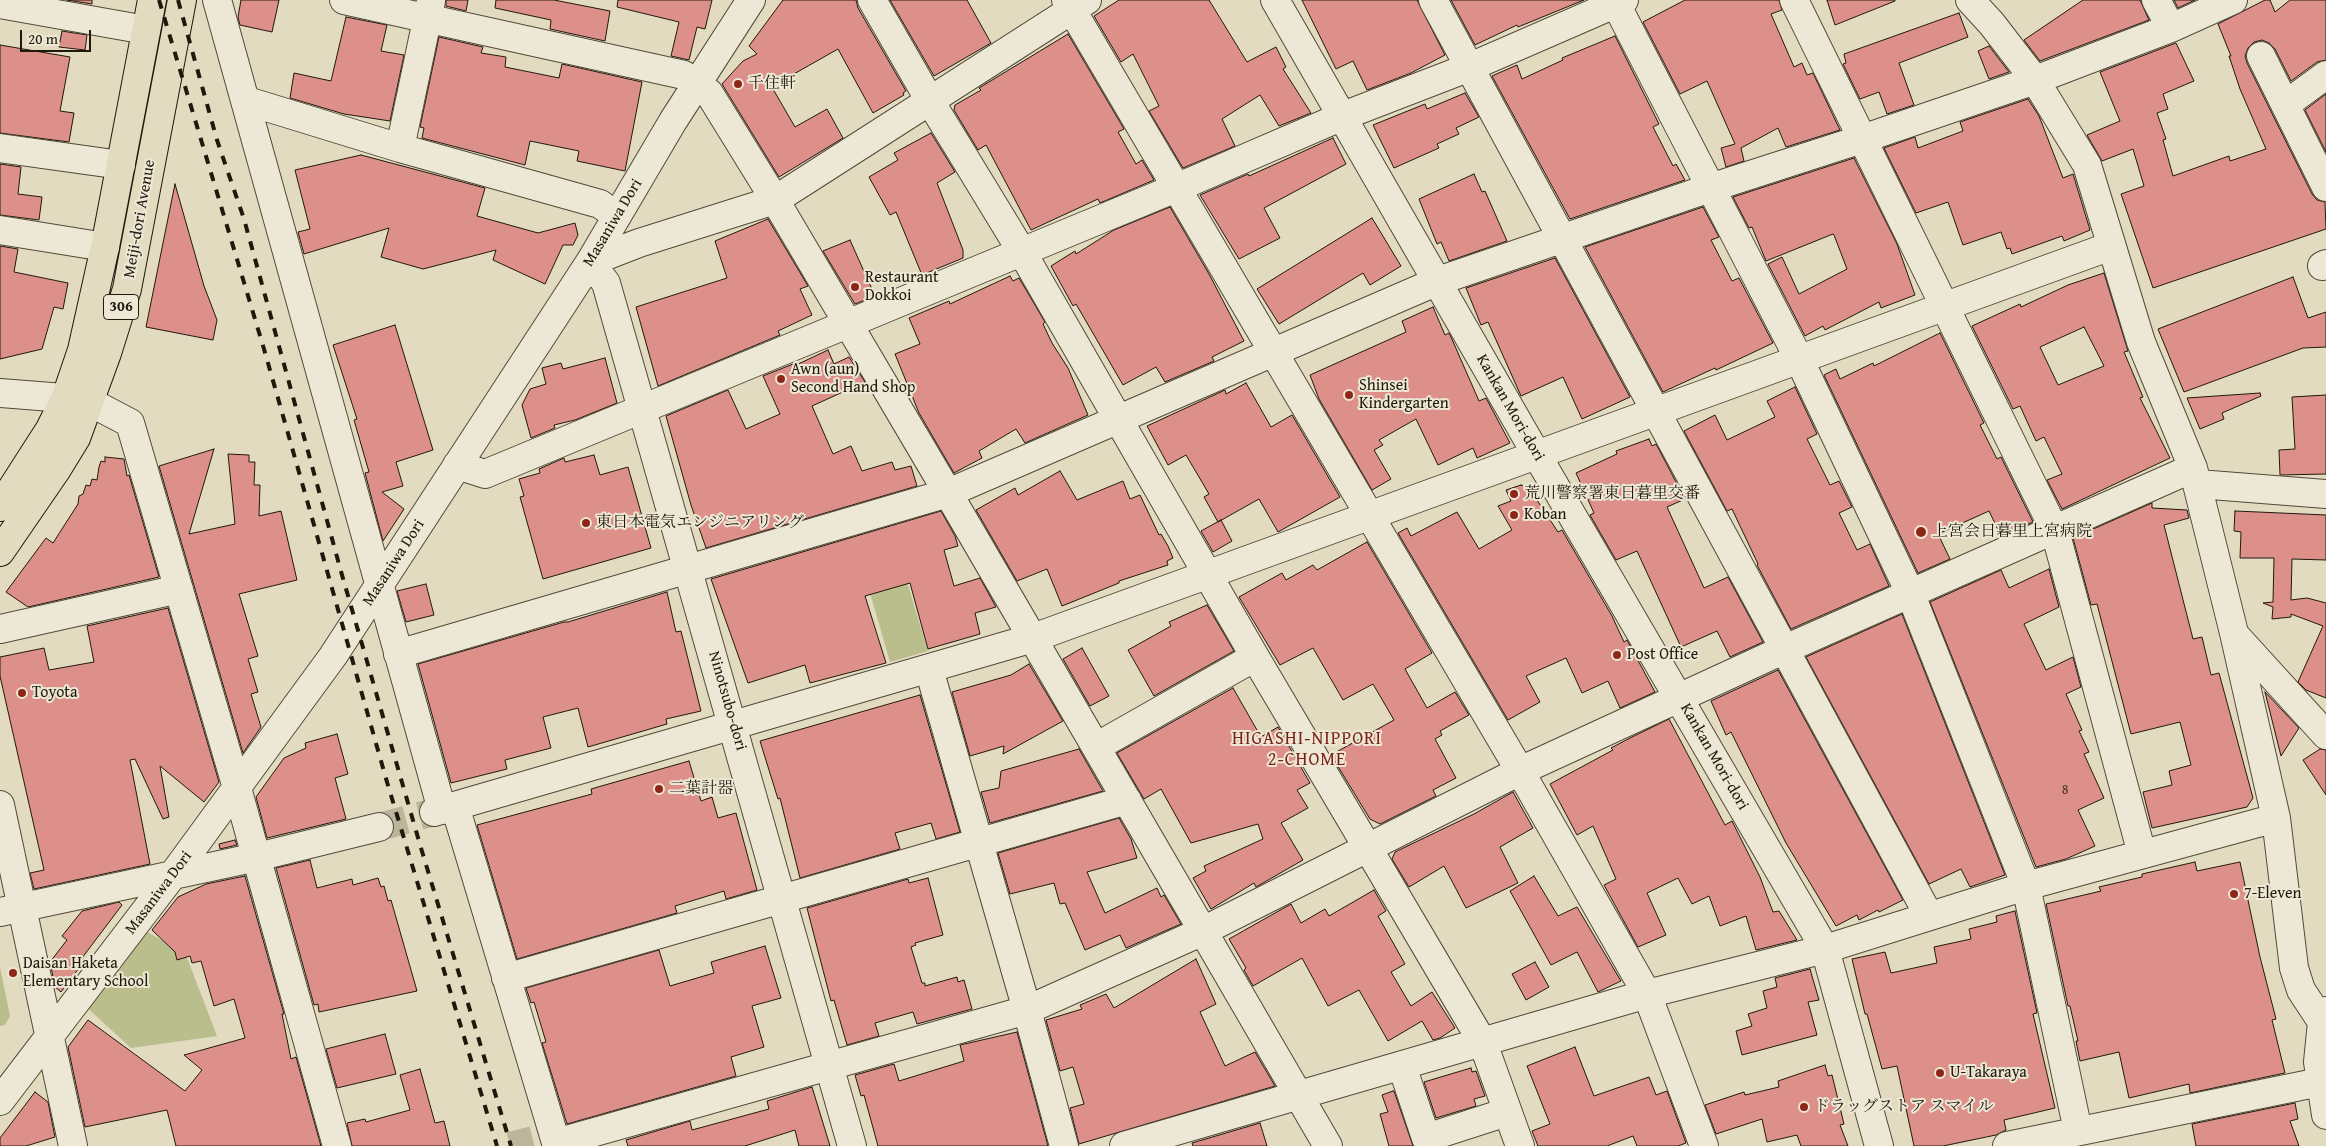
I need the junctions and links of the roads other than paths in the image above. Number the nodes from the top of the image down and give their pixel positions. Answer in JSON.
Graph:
{"nodes":[{"id":1,"x":152,"y":0,"type":"edge"},
{"id":2,"x":182,"y":0,"type":"edge"},
{"id":3,"x":217,"y":0,"type":"edge"},
{"id":4,"x":344,"y":0,"type":"edge"},
{"id":5,"x":751,"y":0,"type":"edge"},
{"id":6,"x":872,"y":0,"type":"edge"},
{"id":7,"x":1275,"y":0,"type":"edge"},
{"id":8,"x":1433,"y":0,"type":"edge"},
{"id":9,"x":1794,"y":0,"type":"edge"},
{"id":10,"x":1970,"y":0,"type":"edge"},
{"id":11,"x":2156,"y":0,"type":"edge"},
{"id":12,"x":2233,"y":0,"type":"edge"},
{"id":13,"x":1618,"y":1,"type":"edge"},
{"id":14,"x":1075,"y":3,"type":"edge"},
{"id":15,"x":0,"y":4,"type":"edge"},
{"id":16,"x":430,"y":9,"type":"edge"},
{"id":17,"x":2170,"y":28,"type":"junction"},
{"id":18,"x":146,"y":30,"type":"junction"},
{"id":19,"x":2260,"y":56,"type":"dead end"},
{"id":20,"x":1470,"y":67,"type":"junction"},
{"id":21,"x":2326,"y":75,"type":"edge"},
{"id":22,"x":2035,"y":80,"type":"junction"},
{"id":23,"x":698,"y":84,"type":"junction"},
{"id":24,"x":247,"y":101,"type":"junction"},
{"id":25,"x":930,"y":101,"type":"junction"},
{"id":26,"x":2285,"y":105,"type":"junction"},
{"id":27,"x":1343,"y":116,"type":"junction"},
{"id":28,"x":1862,"y":139,"type":"junction"},
{"id":29,"x":0,"y":148,"type":"edge"},
{"id":30,"x":400,"y":148,"type":"junction"},
{"id":31,"x":121,"y":165,"type":"junction"},
{"id":32,"x":2326,"y":187,"type":"edge"},
{"id":33,"x":1176,"y":188,"type":"junction"},
{"id":34,"x":1710,"y":188,"type":"junction"},
{"id":35,"x":775,"y":200,"type":"junction"},
{"id":36,"x":617,"y":216,"type":"junction"},
{"id":37,"x":0,"y":230,"type":"edge"},
{"id":38,"x":1563,"y":239,"type":"junction"},
{"id":39,"x":2111,"y":246,"type":"junction"},
{"id":40,"x":105,"y":247,"type":"junction"},
{"id":41,"x":1022,"y":252,"type":"junction"},
{"id":42,"x":590,"y":262,"type":"junction"},
{"id":43,"x":1438,"y":282,"type":"junction"},
{"id":44,"x":1945,"y":308,"type":"junction"},
{"id":45,"x":848,"y":324,"type":"junction"},
{"id":46,"x":1273,"y":352,"type":"junction"},
{"id":47,"x":1800,"y":361,"type":"junction"},
{"id":48,"x":0,"y":392,"type":"edge"},
{"id":49,"x":78,"y":400,"type":"junction"},
{"id":50,"x":643,"y":410,"type":"junction"},
{"id":51,"x":1656,"y":414,"type":"junction"},
{"id":52,"x":1118,"y":420,"type":"junction"},
{"id":53,"x":1538,"y":457,"type":"junction"},
{"id":54,"x":457,"y":465,"type":"junction"},
{"id":55,"x":2196,"y":476,"type":"junction"},
{"id":56,"x":948,"y":493,"type":"junction"},
{"id":57,"x":2326,"y":494,"type":"edge"},
{"id":58,"x":0,"y":506,"type":"edge"},
{"id":59,"x":1370,"y":517,"type":"junction"},
{"id":60,"x":2055,"y":531,"type":"junction"},
{"id":61,"x":0,"y":552,"type":"edge"},
{"id":62,"x":688,"y":568,"type":"junction"},
{"id":63,"x":1208,"y":575,"type":"junction"},
{"id":64,"x":379,"y":586,"type":"junction"},
{"id":65,"x":179,"y":589,"type":"junction"},
{"id":66,"x":1911,"y":595,"type":"junction"},
{"id":67,"x":0,"y":629,"type":"edge"},
{"id":68,"x":2234,"y":634,"type":"junction"},
{"id":69,"x":1033,"y":638,"type":"junction"},
{"id":70,"x":1783,"y":650,"type":"junction"},
{"id":71,"x":398,"y":654,"type":"junction"},
{"id":72,"x":1255,"y":657,"type":"junction"},
{"id":73,"x":929,"y":669,"type":"junction"},
{"id":74,"x":1680,"y":698,"type":"junction"},
{"id":75,"x":734,"y":726,"type":"junction"},
{"id":76,"x":2326,"y":735,"type":"edge"},
{"id":77,"x":1096,"y":747,"type":"junction"},
{"id":78,"x":1520,"y":771,"type":"junction"},
{"id":79,"x":237,"y":788,"type":"junction"},
{"id":80,"x":1127,"y":800,"type":"junction"},
{"id":81,"x":0,"y":805,"type":"edge"},
{"id":82,"x":444,"y":810,"type":"junction"},
{"id":83,"x":2276,"y":818,"type":"junction"},
{"id":84,"x":379,"y":827,"type":"tunnel mouth"},
{"id":85,"x":978,"y":843,"type":"junction"},
{"id":86,"x":1367,"y":848,"type":"junction"},
{"id":87,"x":2142,"y":854,"type":"junction"},
{"id":88,"x":257,"y":858,"type":"junction"},
{"id":89,"x":172,"y":876,"type":"junction"},
{"id":90,"x":2026,"y":886,"type":"junction"},
{"id":91,"x":782,"y":899,"type":"junction"},
{"id":92,"x":11,"y":909,"type":"edge"},
{"id":93,"x":1929,"y":916,"type":"junction"},
{"id":94,"x":1201,"y":932,"type":"junction"},
{"id":95,"x":1825,"y":949,"type":"junction"},
{"id":96,"x":506,"y":978,"type":"junction"},
{"id":97,"x":1647,"y":994,"type":"junction"},
{"id":98,"x":1027,"y":1010,"type":"junction"},
{"id":99,"x":2324,"y":1017,"type":"edge"},
{"id":100,"x":50,"y":1036,"type":"junction"},
{"id":101,"x":1482,"y":1043,"type":"junction"},
{"id":102,"x":830,"y":1066,"type":"junction"},
{"id":103,"x":1402,"y":1066,"type":"junction"},
{"id":104,"x":2321,"y":1069,"type":"edge"},
{"id":105,"x":1298,"y":1096,"type":"junction"},
{"id":106,"x":0,"y":1101,"type":"edge"},
{"id":107,"x":1507,"y":1112,"type":"junction"},
{"id":108,"x":2326,"y":1115,"type":"edge"},
{"id":109,"x":2078,"y":1131,"type":"junction"},
{"id":110,"x":550,"y":1141,"type":"edge"},
{"id":111,"x":73,"y":1146,"type":"edge"},
{"id":112,"x":337,"y":1146,"type":"edge"},
{"id":113,"x":852,"y":1146,"type":"edge"},
{"id":114,"x":1064,"y":1146,"type":"edge"},
{"id":115,"x":1124,"y":1146,"type":"edge"},
{"id":116,"x":1328,"y":1146,"type":"edge"},
{"id":117,"x":1520,"y":1146,"type":"edge"},
{"id":118,"x":1704,"y":1146,"type":"edge"},
{"id":119,"x":1879,"y":1146,"type":"edge"},
{"id":120,"x":2007,"y":1146,"type":"edge"}],
"edges":[{"from":1,"to":18,"type":"main road","name":"Meiji-dori Avenue","number":"306"},
{"from":2,"to":49,"type":"main road","name":"Meiji-dori Avenue","number":"306"},
{"from":3,"to":24,"type":"street"},
{"from":4,"to":16,"type":"street"},
{"from":5,"to":23,"type":"street","name":"Masaniwa Dori"},
{"from":6,"to":25,"type":"street"},
{"from":7,"to":27,"type":"street","name":"Kankan Mori-dori"},
{"from":8,"to":20,"type":"street"},
{"from":9,"to":28,"type":"street"},
{"from":10,"to":22,"type":"street"},
{"from":11,"to":17,"type":"street"},
{"from":12,"to":17,"type":"street"},
{"from":13,"to":20,"type":"street"},
{"from":13,"to":34,"type":"street"},
{"from":14,"to":25,"type":"street"},
{"from":14,"to":33,"type":"street"},
{"from":15,"to":18,"type":"street"},
{"from":16,"to":23,"type":"street"},
{"from":16,"to":30,"type":"street"},
{"from":17,"to":22,"type":"street"},
{"from":18,"to":31,"type":"main road","name":"Meiji-dori Avenue","number":"306"},
{"from":19,"to":26,"type":"street"},
{"from":20,"to":27,"type":"street"},
{"from":20,"to":38,"type":"street"},
{"from":21,"to":26,"type":"street"},
{"from":22,"to":28,"type":"street"},
{"from":22,"to":39,"type":"street"},
{"from":23,"to":35,"type":"street"},
{"from":23,"to":36,"type":"street","name":"Masaniwa Dori"},
{"from":24,"to":30,"type":"street"},
{"from":24,"to":64,"type":"street"},
{"from":25,"to":35,"type":"street"},
{"from":25,"to":41,"type":"street"},
{"from":26,"to":32,"type":"street"},
{"from":27,"to":33,"type":"street"},
{"from":27,"to":43,"type":"street","name":"Kankan Mori-dori"},
{"from":28,"to":34,"type":"street"},
{"from":28,"to":44,"type":"street"},
{"from":29,"to":31,"type":"street"},
{"from":30,"to":36,"type":"street"},
{"from":31,"to":40,"type":"main road","name":"Meiji-dori Avenue","number":"306"},
{"from":33,"to":41,"type":"street"},
{"from":33,"to":46,"type":"street"},
{"from":34,"to":38,"type":"street"},
{"from":34,"to":47,"type":"street"},
{"from":35,"to":42,"type":"street"},
{"from":35,"to":45,"type":"street"},
{"from":36,"to":42,"type":"street","name":"Masaniwa Dori"},
{"from":37,"to":40,"type":"street"},
{"from":38,"to":43,"type":"street"},
{"from":38,"to":51,"type":"street"},
{"from":39,"to":44,"type":"street"},
{"from":39,"to":55,"type":"street"},
{"from":40,"to":49,"type":"main road","name":"Meiji-dori Avenue","number":"306"},
{"from":41,"to":45,"type":"street"},
{"from":41,"to":52,"type":"street"},
{"from":42,"to":50,"type":"street","name":"Ninotsubo-dori"},
{"from":42,"to":54,"type":"street","name":"Masaniwa Dori"},
{"from":43,"to":46,"type":"street"},
{"from":43,"to":53,"type":"street","name":"Kankan Mori-dori"},
{"from":44,"to":47,"type":"street"},
{"from":44,"to":60,"type":"street"},
{"from":45,"to":50,"type":"street"},
{"from":45,"to":56,"type":"street"},
{"from":46,"to":52,"type":"street"},
{"from":46,"to":59,"type":"street"},
{"from":47,"to":51,"type":"street"},
{"from":47,"to":66,"type":"street"},
{"from":48,"to":49,"type":"street"},
{"from":49,"to":58,"type":"main road","name":"Meiji-dori Avenue","number":"306"},
{"from":49,"to":61,"type":"main road","name":"Meiji-dori Avenue","number":"306"},
{"from":49,"to":65,"type":"street"},
{"from":50,"to":54,"type":"street"},
{"from":50,"to":62,"type":"street","name":"Ninotsubo-dori"},
{"from":51,"to":53,"type":"street"},
{"from":51,"to":70,"type":"street"},
{"from":52,"to":56,"type":"street"},
{"from":52,"to":63,"type":"street"},
{"from":53,"to":59,"type":"street"},
{"from":53,"to":74,"type":"street","name":"Kankan Mori-dori"},
{"from":54,"to":64,"type":"street","name":"Masaniwa Dori"},
{"from":55,"to":57,"type":"street"},
{"from":55,"to":60,"type":"street"},
{"from":55,"to":68,"type":"street"},
{"from":56,"to":62,"type":"street"},
{"from":56,"to":69,"type":"street"},
{"from":59,"to":63,"type":"street"},
{"from":59,"to":78,"type":"street"},
{"from":60,"to":66,"type":"street"},
{"from":60,"to":87,"type":"street"},
{"from":62,"to":71,"type":"street"},
{"from":62,"to":75,"type":"street","name":"Ninotsubo-dori"},
{"from":63,"to":69,"type":"street"},
{"from":63,"to":72,"type":"street"},
{"from":64,"to":71,"type":"street"},
{"from":64,"to":79,"type":"street","name":"Masaniwa Dori"},
{"from":65,"to":67,"type":"street"},
{"from":65,"to":79,"type":"street"},
{"from":66,"to":70,"type":"street"},
{"from":66,"to":90,"type":"street"},
{"from":68,"to":76,"type":"street"},
{"from":68,"to":83,"type":"street"},
{"from":69,"to":73,"type":"street"},
{"from":69,"to":77,"type":"street"},
{"from":70,"to":74,"type":"street"},
{"from":70,"to":93,"type":"street"},
{"from":71,"to":82,"type":"street"},
{"from":72,"to":77,"type":"street"},
{"from":72,"to":86,"type":"street"},
{"from":73,"to":75,"type":"street"},
{"from":73,"to":85,"type":"street"},
{"from":74,"to":78,"type":"street"},
{"from":74,"to":95,"type":"street","name":"Kankan Mori-dori"},
{"from":75,"to":82,"type":"street"},
{"from":75,"to":91,"type":"street","name":"Ninotsubo-dori"},
{"from":77,"to":80,"type":"street"},
{"from":78,"to":86,"type":"street"},
{"from":78,"to":97,"type":"street"},
{"from":79,"to":88,"type":"street"},
{"from":79,"to":89,"type":"street","name":"Masaniwa Dori"},
{"from":80,"to":85,"type":"street"},
{"from":80,"to":94,"type":"street"},
{"from":81,"to":92,"type":"street"},
{"from":82,"to":96,"type":"street"},
{"from":83,"to":87,"type":"street"},
{"from":83,"to":99,"type":"street"},
{"from":84,"to":88,"type":"street"},
{"from":85,"to":91,"type":"street"},
{"from":85,"to":98,"type":"street"},
{"from":86,"to":94,"type":"street"},
{"from":86,"to":101,"type":"street"},
{"from":87,"to":90,"type":"street"},
{"from":88,"to":89,"type":"street"},
{"from":88,"to":112,"type":"street"},
{"from":89,"to":92,"type":"street"},
{"from":89,"to":100,"type":"street","name":"Masaniwa Dori"},
{"from":90,"to":93,"type":"street"},
{"from":90,"to":109,"type":"street"},
{"from":91,"to":96,"type":"street"},
{"from":91,"to":102,"type":"street","name":"Ninotsubo-dori"},
{"from":92,"to":100,"type":"street"},
{"from":93,"to":95,"type":"street"},
{"from":94,"to":98,"type":"street"},
{"from":94,"to":105,"type":"street"},
{"from":95,"to":97,"type":"street"},
{"from":95,"to":119,"type":"street","name":"Kankan Mori-dori"},
{"from":96,"to":110,"type":"street"},
{"from":97,"to":101,"type":"street"},
{"from":97,"to":118,"type":"street"},
{"from":98,"to":102,"type":"street"},
{"from":98,"to":114,"type":"street"},
{"from":99,"to":104,"type":"street"},
{"from":100,"to":106,"type":"street","name":"Masaniwa Dori"},
{"from":100,"to":111,"type":"street"},
{"from":101,"to":103,"type":"street"},
{"from":101,"to":107,"type":"street"},
{"from":102,"to":110,"type":"street"},
{"from":102,"to":113,"type":"street","name":"Ninotsubo-dori"},
{"from":103,"to":105,"type":"street"},
{"from":103,"to":107,"type":"street"},
{"from":104,"to":108,"type":"street"},
{"from":104,"to":109,"type":"street"},
{"from":105,"to":115,"type":"street"},
{"from":105,"to":116,"type":"street"},
{"from":107,"to":117,"type":"street"},
{"from":109,"to":120,"type":"street"}]}
